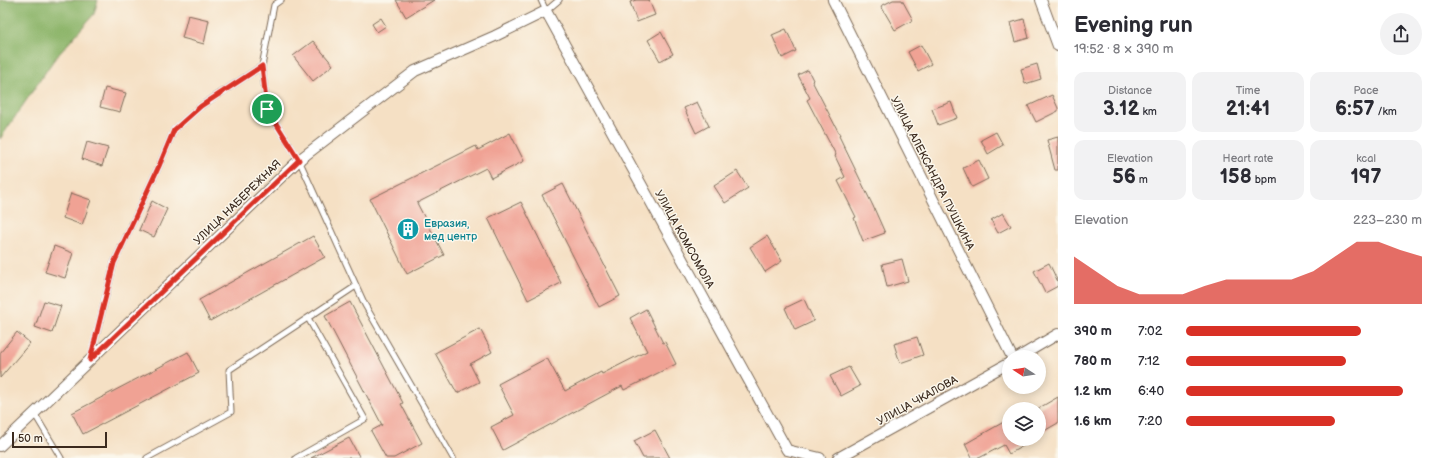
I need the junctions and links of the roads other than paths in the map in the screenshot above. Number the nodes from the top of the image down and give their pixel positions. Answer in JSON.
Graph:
{"nodes":[{"id":1,"x":281,"y":0,"type":"edge"},
{"id":2,"x":541,"y":0,"type":"edge"},
{"id":3,"x":559,"y":0,"type":"edge"},
{"id":4,"x":833,"y":0,"type":"edge"},
{"id":5,"x":1041,"y":0,"type":"edge"},
{"id":6,"x":546,"y":11,"type":"junction"},
{"id":7,"x":1058,"y":46,"type":"edge"},
{"id":8,"x":262,"y":66,"type":"junction"},
{"id":9,"x":299,"y":160,"type":"junction"},
{"id":10,"x":356,"y":286,"type":"junction"},
{"id":11,"x":308,"y":318,"type":"junction"},
{"id":12,"x":1058,"y":334,"type":"edge"},
{"id":13,"x":1008,"y":350,"type":"edge"},
{"id":14,"x":1031,"y":350,"type":"edge"},
{"id":15,"x":90,"y":360,"type":"junction"},
{"id":16,"x":1002,"y":366,"type":"edge"},
{"id":17,"x":34,"y":413,"type":"junction"},
{"id":18,"x":0,"y":446,"type":"edge"},
{"id":19,"x":61,"y":458,"type":"edge"},
{"id":20,"x":147,"y":458,"type":"edge"},
{"id":21,"x":296,"y":458,"type":"edge"},
{"id":22,"x":453,"y":458,"type":"edge"},
{"id":23,"x":820,"y":458,"type":"edge"},
{"id":24,"x":838,"y":458,"type":"edge"}],
"edges":[{"from":1,"to":8,"type":"lane"},
{"from":2,"to":6,"type":"lane"},
{"from":3,"to":6,"type":"lane"},
{"from":4,"to":13,"type":"street","name":"УЛИЦА АЛЕКСАНДРА ПУШКИНА"},
{"from":5,"to":7,"type":"street"},
{"from":6,"to":9,"type":"street","name":"УЛИЦА НАБЕРЕЖНАЯ"},
{"from":6,"to":23,"type":"street","name":"УЛИЦА КОМСОМОЛА"},
{"from":8,"to":9,"type":"lane"},
{"from":8,"to":15,"type":"lane"},
{"from":9,"to":10,"type":"lane"},
{"from":9,"to":15,"type":"street","name":"УЛИЦА НАБЕРЕЖНАЯ"},
{"from":10,"to":11,"type":"lane"},
{"from":10,"to":22,"type":"lane"},
{"from":11,"to":20,"type":"lane"},
{"from":11,"to":21,"type":"lane"},
{"from":12,"to":14,"type":"street"},
{"from":15,"to":17,"type":"street","name":"УЛИЦА НАБЕРЕЖНАЯ"},
{"from":16,"to":24,"type":"street","name":"УЛИЦА ЧКАЛОВА"},
{"from":17,"to":18,"type":"street","name":"УЛИЦА НАБЕРЕЖНАЯ"},
{"from":17,"to":19,"type":"lane"}]}
